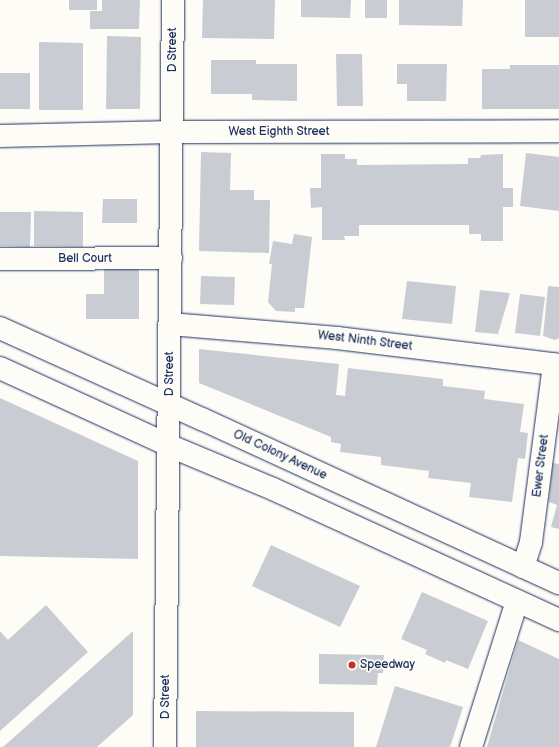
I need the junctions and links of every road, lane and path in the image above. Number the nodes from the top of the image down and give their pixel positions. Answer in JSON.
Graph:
{"nodes":[{"id":1,"x":173,"y":0,"type":"edge"},
{"id":2,"x":559,"y":131,"type":"edge"},
{"id":3,"x":173,"y":132,"type":"junction"},
{"id":4,"x":0,"y":136,"type":"edge"},
{"id":5,"x":171,"y":258,"type":"junction"},
{"id":6,"x":0,"y":259,"type":"edge"},
{"id":7,"x":170,"y":324,"type":"junction"},
{"id":8,"x":0,"y":328,"type":"edge"},
{"id":9,"x":557,"y":364,"type":"edge"},
{"id":10,"x":0,"y":368,"type":"edge"},
{"id":11,"x":170,"y":404,"type":"junction"},
{"id":12,"x":170,"y":446,"type":"junction"},
{"id":13,"x":523,"y":567,"type":"junction"},
{"id":14,"x":559,"y":583,"type":"edge"},
{"id":15,"x":518,"y":601,"type":"junction"},
{"id":16,"x":559,"y":620,"type":"edge"},
{"id":17,"x":165,"y":747,"type":"edge"},
{"id":18,"x":471,"y":747,"type":"edge"}],
"edges":[{"from":1,"to":3,"type":"main road","name":"D Street"},
{"from":2,"to":3,"type":"main road","name":"West Eighth Street"},
{"from":3,"to":4,"type":"main road","name":"West Eighth Street"},
{"from":3,"to":5,"type":"main road","name":"D Street"},
{"from":5,"to":6,"type":"main road","name":"Bell Court"},
{"from":5,"to":7,"type":"main road","name":"D Street"},
{"from":7,"to":9,"type":"main road","name":"West Ninth Street"},
{"from":7,"to":11,"type":"main road","name":"D Street"},
{"from":8,"to":11,"type":"main road","name":"Old Colony Avenue"},
{"from":9,"to":13,"type":"main road","name":"Ewer Street"},
{"from":10,"to":12,"type":"main road"},
{"from":11,"to":12,"type":"main road","name":"D Street"},
{"from":11,"to":13,"type":"main road","name":"Old Colony Avenue"},
{"from":12,"to":15,"type":"main road"},
{"from":12,"to":17,"type":"main road","name":"D Street"},
{"from":13,"to":14,"type":"main road","name":"Old Colony Avenue"},
{"from":15,"to":16,"type":"main road"},
{"from":15,"to":18,"type":"main road"}]}
